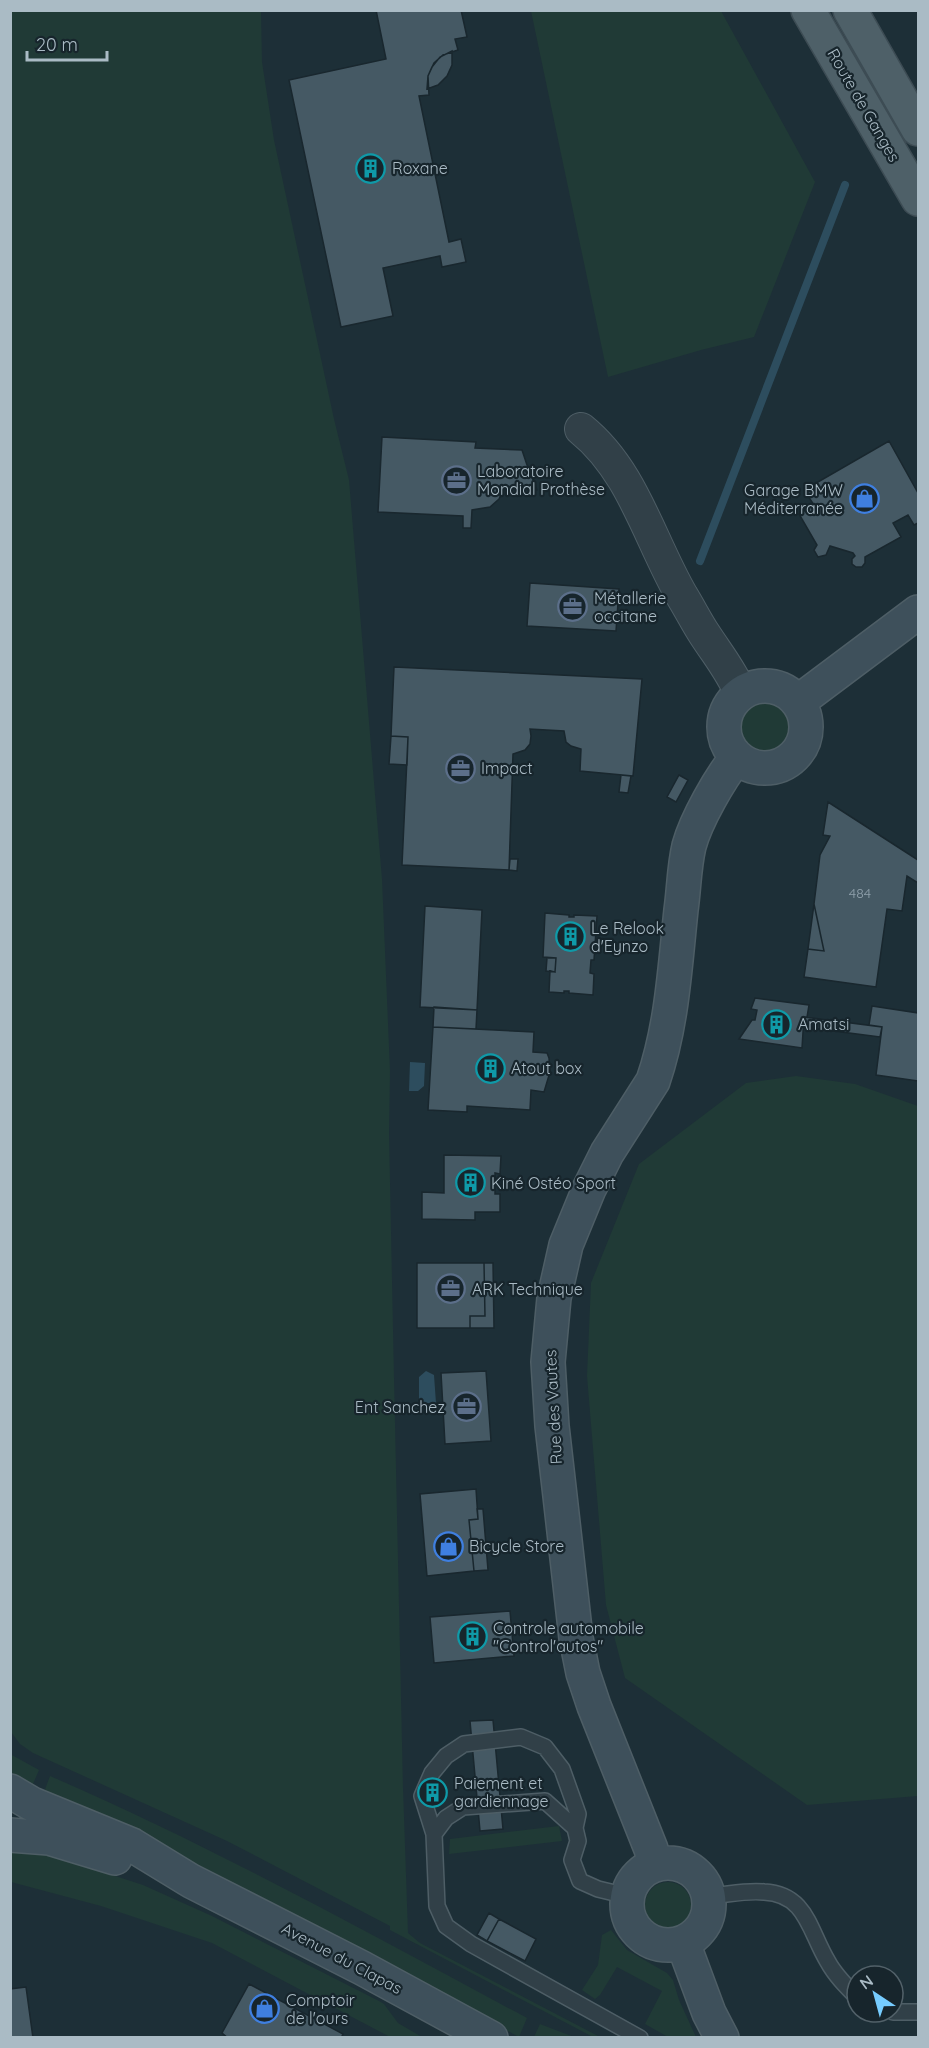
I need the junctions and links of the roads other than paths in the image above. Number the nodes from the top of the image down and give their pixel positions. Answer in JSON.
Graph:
{"nodes":[{"id":1,"x":808,"y":10,"type":"edge"},
{"id":2,"x":850,"y":10,"type":"edge"},
{"id":3,"x":918,"y":129,"type":"edge"},
{"id":4,"x":918,"y":199,"type":"edge"},
{"id":5,"x":580,"y":429,"type":"dead end"},
{"id":6,"x":918,"y":612,"type":"edge"},
{"id":7,"x":741,"y":694,"type":"junction"},
{"id":8,"x":798,"y":702,"type":"junction"},
{"id":9,"x":737,"y":758,"type":"junction"},
{"id":10,"x":10,"y":1791,"type":"edge"},
{"id":11,"x":575,"y":1828,"type":"junction"},
{"id":12,"x":434,"y":1834,"type":"junction"},
{"id":13,"x":10,"y":1835,"type":"edge"},
{"id":14,"x":655,"y":1865,"type":"junction"},
{"id":15,"x":191,"y":1881,"type":"junction"},
{"id":16,"x":627,"y":1896,"type":"junction"},
{"id":17,"x":709,"y":1896,"type":"junction"},
{"id":18,"x":683,"y":1943,"type":"junction"},
{"id":19,"x":845,"y":1983,"type":"edge"},
{"id":20,"x":491,"y":2037,"type":"edge"},
{"id":21,"x":640,"y":2037,"type":"edge"},
{"id":22,"x":722,"y":2037,"type":"edge"}],
"edges":[{"from":1,"to":4,"type":"main road","name":"Route de Ganges"},
{"from":2,"to":3,"type":"main road"},
{"from":5,"to":7,"type":"street"},
{"from":6,"to":8,"type":"street"},
{"from":7,"to":8,"type":"street"},
{"from":7,"to":9,"type":"street"},
{"from":8,"to":9,"type":"street"},
{"from":9,"to":14,"type":"street","name":"Rue des Vautes"},
{"from":10,"to":15,"type":"street","name":"Avenue du Clapas"},
{"from":11,"to":12,"type":"lane"},
{"from":11,"to":12,"type":"lane"},
{"from":11,"to":16,"type":"lane"},
{"from":12,"to":21,"type":"lane"},
{"from":13,"to":15,"type":"street","name":"Avenue du Clapas"},
{"from":14,"to":16,"type":"street"},
{"from":14,"to":17,"type":"street"},
{"from":15,"to":20,"type":"street","name":"Avenue du Clapas"},
{"from":16,"to":18,"type":"street"},
{"from":17,"to":18,"type":"street"},
{"from":17,"to":19,"type":"lane"},
{"from":18,"to":22,"type":"street"}]}
